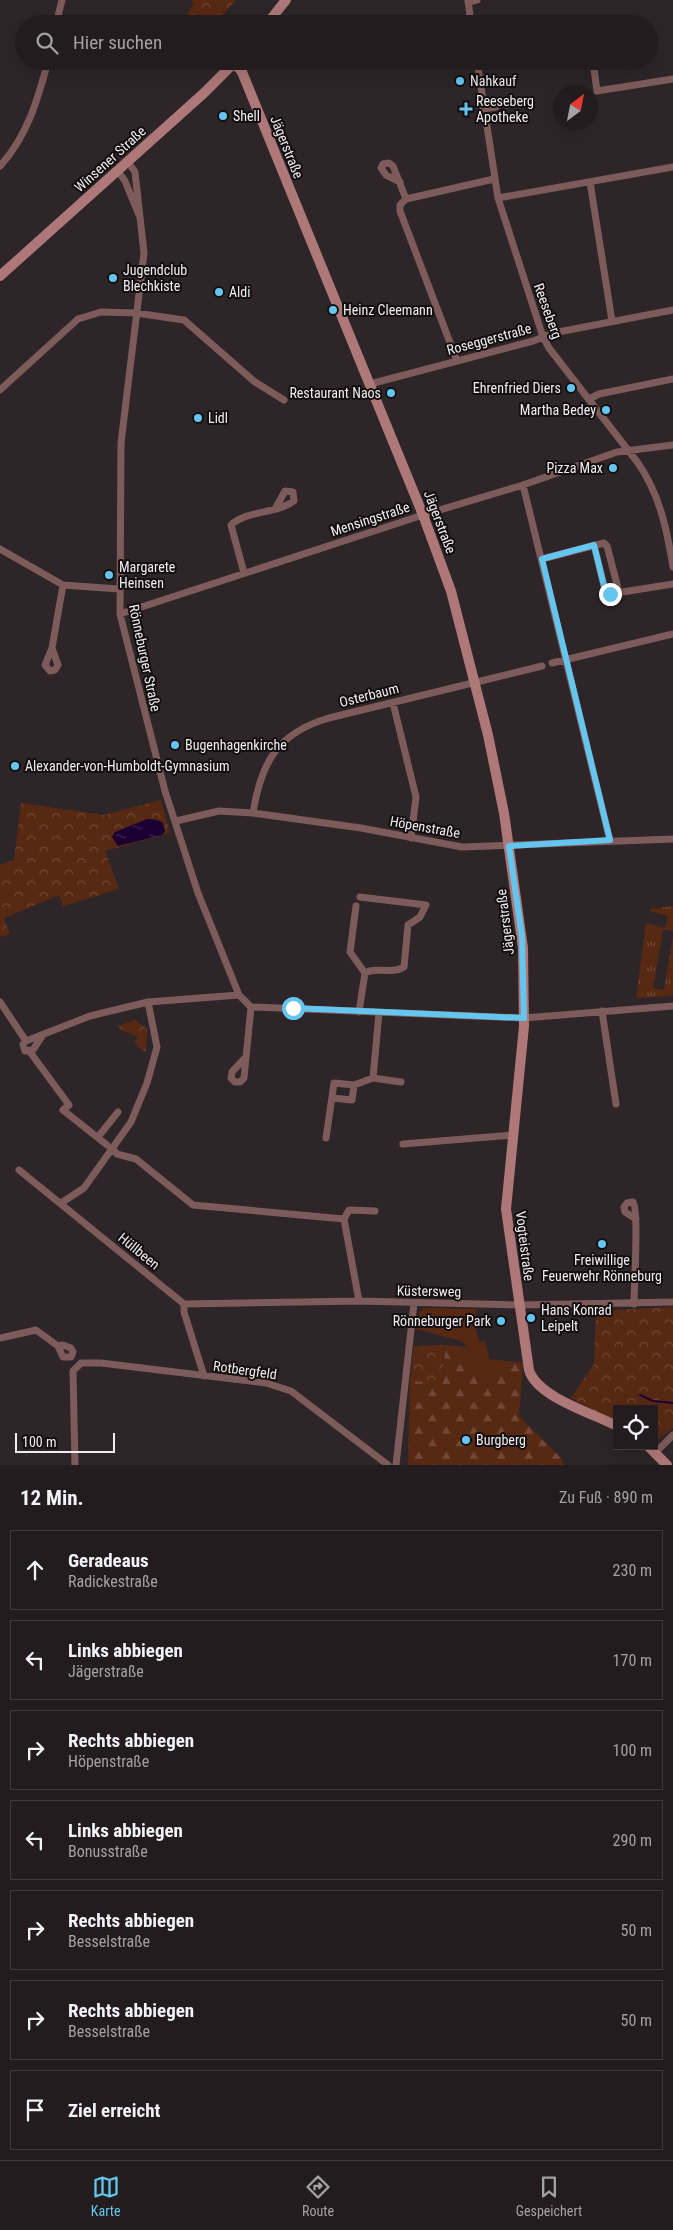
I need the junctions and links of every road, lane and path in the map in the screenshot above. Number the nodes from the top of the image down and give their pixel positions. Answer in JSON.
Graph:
{"nodes":[{"id":1,"x":62,"y":0,"type":"edge"},
{"id":2,"x":286,"y":0,"type":"edge"},
{"id":3,"x":477,"y":0,"type":"edge"},
{"id":4,"x":468,"y":1,"type":"edge"},
{"id":5,"x":58,"y":15,"type":"edge"},
{"id":6,"x":274,"y":15,"type":"edge"},
{"id":7,"x":470,"y":15,"type":"edge"},
{"id":8,"x":45,"y":70,"type":"edge"},
{"id":9,"x":226,"y":70,"type":"edge"},
{"id":10,"x":241,"y":70,"type":"edge"},
{"id":11,"x":478,"y":70,"type":"edge"},
{"id":12,"x":593,"y":70,"type":"edge"},
{"id":13,"x":673,"y":79,"type":"edge"},
{"id":14,"x":516,"y":103,"type":"dead end"},
{"id":15,"x":507,"y":105,"type":"dead end"},
{"id":16,"x":496,"y":107,"type":"dead end"},
{"id":17,"x":483,"y":110,"type":"junction"},
{"id":18,"x":128,"y":162,"type":"junction"},
{"id":19,"x":0,"y":166,"type":"edge"},
{"id":20,"x":673,"y":168,"type":"edge"},
{"id":21,"x":118,"y":170,"type":"junction"},
{"id":22,"x":494,"y":179,"type":"junction"},
{"id":23,"x":400,"y":182,"type":"dead end"},
{"id":24,"x":590,"y":182,"type":"junction"},
{"id":25,"x":498,"y":198,"type":"junction"},
{"id":26,"x":406,"y":199,"type":"junction"},
{"id":27,"x":142,"y":222,"type":"junction"},
{"id":28,"x":0,"y":276,"type":"edge"},
{"id":29,"x":673,"y":310,"type":"edge"},
{"id":30,"x":136,"y":312,"type":"junction"},
{"id":31,"x":612,"y":322,"type":"junction"},
{"id":32,"x":543,"y":337,"type":"junction"},
{"id":33,"x":457,"y":361,"type":"junction"},
{"id":34,"x":673,"y":380,"type":"edge"},
{"id":35,"x":370,"y":384,"type":"junction"},
{"id":36,"x":0,"y":390,"type":"edge"},
{"id":37,"x":588,"y":399,"type":"junction"},
{"id":38,"x":284,"y":400,"type":"dead end"},
{"id":39,"x":673,"y":445,"type":"edge"},
{"id":40,"x":628,"y":451,"type":"junction"},
{"id":41,"x":523,"y":485,"type":"junction"},
{"id":42,"x":275,"y":509,"type":"dead end"},
{"id":43,"x":423,"y":515,"type":"junction"},
{"id":44,"x":594,"y":545,"type":"junction"},
{"id":45,"x":0,"y":549,"type":"edge"},
{"id":46,"x":542,"y":559,"type":"junction"},
{"id":47,"x":673,"y":567,"type":"edge"},
{"id":48,"x":244,"y":573,"type":"junction"},
{"id":49,"x":673,"y":584,"type":"edge"},
{"id":50,"x":62,"y":585,"type":"junction"},
{"id":51,"x":119,"y":589,"type":"junction"},
{"id":52,"x":619,"y":592,"type":"junction"},
{"id":53,"x":120,"y":614,"type":"junction"},
{"id":54,"x":673,"y":634,"type":"edge"},
{"id":55,"x":52,"y":648,"type":"dead end"},
{"id":56,"x":566,"y":660,"type":"junction"},
{"id":57,"x":552,"y":663,"type":"dead end"},
{"id":58,"x":542,"y":666,"type":"dead end"},
{"id":59,"x":476,"y":682,"type":"junction"},
{"id":60,"x":393,"y":703,"type":"junction"},
{"id":61,"x":253,"y":812,"type":"junction"},
{"id":62,"x":176,"y":821,"type":"junction"},
{"id":63,"x":411,"y":838,"type":"junction"},
{"id":64,"x":673,"y":839,"type":"edge"},
{"id":65,"x":610,"y":840,"type":"junction"},
{"id":66,"x":509,"y":846,"type":"junction"},
{"id":67,"x":360,"y":897,"type":"dead end"},
{"id":68,"x":356,"y":906,"type":"dead end"},
{"id":69,"x":365,"y":973,"type":"junction"},
{"id":70,"x":239,"y":994,"type":"junction"},
{"id":71,"x":0,"y":1002,"type":"edge"},
{"id":72,"x":148,"y":1002,"type":"junction"},
{"id":73,"x":673,"y":1006,"type":"edge"},
{"id":74,"x":251,"y":1007,"type":"junction"},
{"id":75,"x":602,"y":1011,"type":"junction"},
{"id":76,"x":359,"y":1012,"type":"junction"},
{"id":77,"x":379,"y":1013,"type":"junction"},
{"id":78,"x":524,"y":1018,"type":"junction"},
{"id":79,"x":42,"y":1036,"type":"junction"},
{"id":80,"x":26,"y":1041,"type":"junction"},
{"id":81,"x":30,"y":1052,"type":"junction"},
{"id":82,"x":245,"y":1058,"type":"dead end"},
{"id":83,"x":373,"y":1078,"type":"junction"},
{"id":84,"x":401,"y":1082,"type":"dead end"},
{"id":85,"x":354,"y":1085,"type":"junction"},
{"id":86,"x":332,"y":1098,"type":"junction"},
{"id":87,"x":616,"y":1104,"type":"dead end"},
{"id":88,"x":118,"y":1112,"type":"dead end"},
{"id":89,"x":512,"y":1135,"type":"junction"},
{"id":90,"x":98,"y":1137,"type":"junction"},
{"id":91,"x":326,"y":1138,"type":"dead end"},
{"id":92,"x":403,"y":1144,"type":"dead end"},
{"id":93,"x":110,"y":1146,"type":"junction"},
{"id":94,"x":20,"y":1170,"type":"dead end"},
{"id":95,"x":61,"y":1203,"type":"junction"},
{"id":96,"x":376,"y":1211,"type":"dead end"},
{"id":97,"x":344,"y":1219,"type":"junction"},
{"id":98,"x":636,"y":1219,"type":"dead end"},
{"id":99,"x":359,"y":1302,"type":"junction"},
{"id":100,"x":673,"y":1302,"type":"edge"},
{"id":101,"x":414,"y":1303,"type":"junction"},
{"id":102,"x":184,"y":1304,"type":"junction"},
{"id":103,"x":634,"y":1304,"type":"junction"},
{"id":104,"x":519,"y":1305,"type":"junction"},
{"id":105,"x":0,"y":1338,"type":"edge"},
{"id":106,"x":58,"y":1346,"type":"dead end"},
{"id":107,"x":204,"y":1376,"type":"junction"},
{"id":108,"x":613,"y":1424,"type":"edge"},
{"id":109,"x":673,"y":1435,"type":"edge"},
{"id":110,"x":658,"y":1445,"type":"edge"},
{"id":111,"x":653,"y":1450,"type":"edge"},
{"id":112,"x":75,"y":1465,"type":"edge"},
{"id":113,"x":388,"y":1465,"type":"edge"},
{"id":114,"x":396,"y":1465,"type":"edge"},
{"id":115,"x":667,"y":1465,"type":"edge"}],
"edges":[{"from":1,"to":5,"type":"street"},
{"from":2,"to":6,"type":"street"},
{"from":3,"to":4,"type":"street"},
{"from":4,"to":7,"type":"street"},
{"from":8,"to":19,"type":"street"},
{"from":9,"to":18,"type":"street","name":"Winsener Straße"},
{"from":10,"to":35,"type":"street","name":"Jägerstraße"},
{"from":11,"to":17,"type":"street","name":"Reeseberg"},
{"from":12,"to":13,"type":"street"},
{"from":14,"to":15,"type":"street"},
{"from":16,"to":17,"type":"street"},
{"from":17,"to":22,"type":"street","name":"Reeseberg"},
{"from":18,"to":21,"type":"street","name":"Winsener Straße"},
{"from":18,"to":27,"type":"street","name":"Rönneburger Straße"},
{"from":20,"to":24,"type":"street"},
{"from":21,"to":27,"type":"street","name":"Rönneburger Straße"},
{"from":21,"to":28,"type":"street","name":"Winsener Straße"},
{"from":22,"to":25,"type":"street","name":"Reeseberg"},
{"from":22,"to":26,"type":"street"},
{"from":23,"to":26,"type":"street"},
{"from":24,"to":25,"type":"street"},
{"from":24,"to":31,"type":"street"},
{"from":25,"to":32,"type":"street","name":"Reeseberg"},
{"from":26,"to":33,"type":"street"},
{"from":27,"to":30,"type":"street","name":"Rönneburger Straße"},
{"from":29,"to":31,"type":"street","name":"Roseggerstraße"},
{"from":30,"to":36,"type":"street"},
{"from":30,"to":38,"type":"street"},
{"from":30,"to":51,"type":"street","name":"Rönneburger Straße"},
{"from":31,"to":32,"type":"street","name":"Roseggerstraße"},
{"from":32,"to":33,"type":"street","name":"Roseggerstraße"},
{"from":32,"to":37,"type":"street","name":"Reeseberg"},
{"from":33,"to":35,"type":"street","name":"Roseggerstraße"},
{"from":34,"to":37,"type":"street"},
{"from":35,"to":43,"type":"street","name":"Jägerstraße"},
{"from":37,"to":40,"type":"street","name":"Reeseberg"},
{"from":39,"to":40,"type":"street","name":"Mensingstraße"},
{"from":40,"to":41,"type":"street","name":"Mensingstraße"},
{"from":40,"to":47,"type":"street","name":"Reeseberg"},
{"from":41,"to":43,"type":"street","name":"Mensingstraße"},
{"from":41,"to":46,"type":"street"},
{"from":42,"to":48,"type":"street"},
{"from":43,"to":48,"type":"street","name":"Mensingstraße"},
{"from":43,"to":59,"type":"street","name":"Jägerstraße"},
{"from":44,"to":46,"type":"street"},
{"from":44,"to":52,"type":"street"},
{"from":44,"to":52,"type":"street"},
{"from":45,"to":50,"type":"street"},
{"from":46,"to":56,"type":"street"},
{"from":48,"to":53,"type":"street","name":"Mensingstraße"},
{"from":49,"to":52,"type":"street"},
{"from":50,"to":51,"type":"street"},
{"from":50,"to":55,"type":"street"},
{"from":51,"to":53,"type":"street","name":"Rönneburger Straße"},
{"from":53,"to":62,"type":"street","name":"Rönneburger Straße"},
{"from":54,"to":56,"type":"street"},
{"from":56,"to":57,"type":"street"},
{"from":56,"to":65,"type":"street"},
{"from":58,"to":59,"type":"street","name":"Osterbaum"},
{"from":59,"to":60,"type":"street","name":"Osterbaum"},
{"from":59,"to":66,"type":"street","name":"Jägerstraße"},
{"from":60,"to":61,"type":"street","name":"Osterbaum"},
{"from":60,"to":63,"type":"street"},
{"from":61,"to":62,"type":"street","name":"Höpenstraße"},
{"from":61,"to":63,"type":"street","name":"Höpenstraße"},
{"from":62,"to":70,"type":"street","name":"Rönneburger Straße"},
{"from":63,"to":66,"type":"street","name":"Höpenstraße"},
{"from":64,"to":65,"type":"street","name":"Höpenstraße"},
{"from":65,"to":66,"type":"street","name":"Höpenstraße"},
{"from":66,"to":78,"type":"street","name":"Jägerstraße"},
{"from":67,"to":69,"type":"street"},
{"from":68,"to":69,"type":"street"},
{"from":69,"to":76,"type":"street"},
{"from":70,"to":72,"type":"street"},
{"from":70,"to":74,"type":"street"},
{"from":71,"to":80,"type":"street"},
{"from":72,"to":79,"type":"street"},
{"from":72,"to":93,"type":"street"},
{"from":73,"to":75,"type":"street"},
{"from":74,"to":76,"type":"street"},
{"from":74,"to":82,"type":"street"},
{"from":75,"to":78,"type":"street"},
{"from":75,"to":87,"type":"street"},
{"from":76,"to":77,"type":"street"},
{"from":77,"to":78,"type":"street"},
{"from":77,"to":83,"type":"street"},
{"from":78,"to":89,"type":"street","name":"Vogteistraße"},
{"from":79,"to":80,"type":"street"},
{"from":79,"to":81,"type":"street"},
{"from":80,"to":81,"type":"street"},
{"from":81,"to":90,"type":"street"},
{"from":83,"to":84,"type":"street"},
{"from":83,"to":85,"type":"street"},
{"from":85,"to":86,"type":"street"},
{"from":85,"to":86,"type":"street"},
{"from":86,"to":91,"type":"street"},
{"from":88,"to":90,"type":"street"},
{"from":89,"to":92,"type":"street"},
{"from":89,"to":104,"type":"street","name":"Vogteistraße"},
{"from":90,"to":93,"type":"street"},
{"from":93,"to":95,"type":"street"},
{"from":93,"to":97,"type":"street"},
{"from":94,"to":95,"type":"street","name":"Hüllbeen"},
{"from":95,"to":102,"type":"street","name":"Hüllbeen"},
{"from":96,"to":97,"type":"street"},
{"from":97,"to":99,"type":"street"},
{"from":98,"to":103,"type":"street"},
{"from":99,"to":101,"type":"street","name":"Küstersweg"},
{"from":99,"to":102,"type":"street","name":"Küstersweg"},
{"from":100,"to":103,"type":"street","name":"Küstersweg"},
{"from":101,"to":104,"type":"street","name":"Küstersweg"},
{"from":101,"to":114,"type":"street"},
{"from":102,"to":107,"type":"street"},
{"from":103,"to":104,"type":"street","name":"Küstersweg"},
{"from":104,"to":108,"type":"street","name":"Vogteistraße"},
{"from":105,"to":106,"type":"street"},
{"from":107,"to":112,"type":"street","name":"Rotbergfeld"},
{"from":107,"to":113,"type":"street","name":"Rotbergfeld"},
{"from":109,"to":110,"type":"street"},
{"from":111,"to":115,"type":"street"}]}
